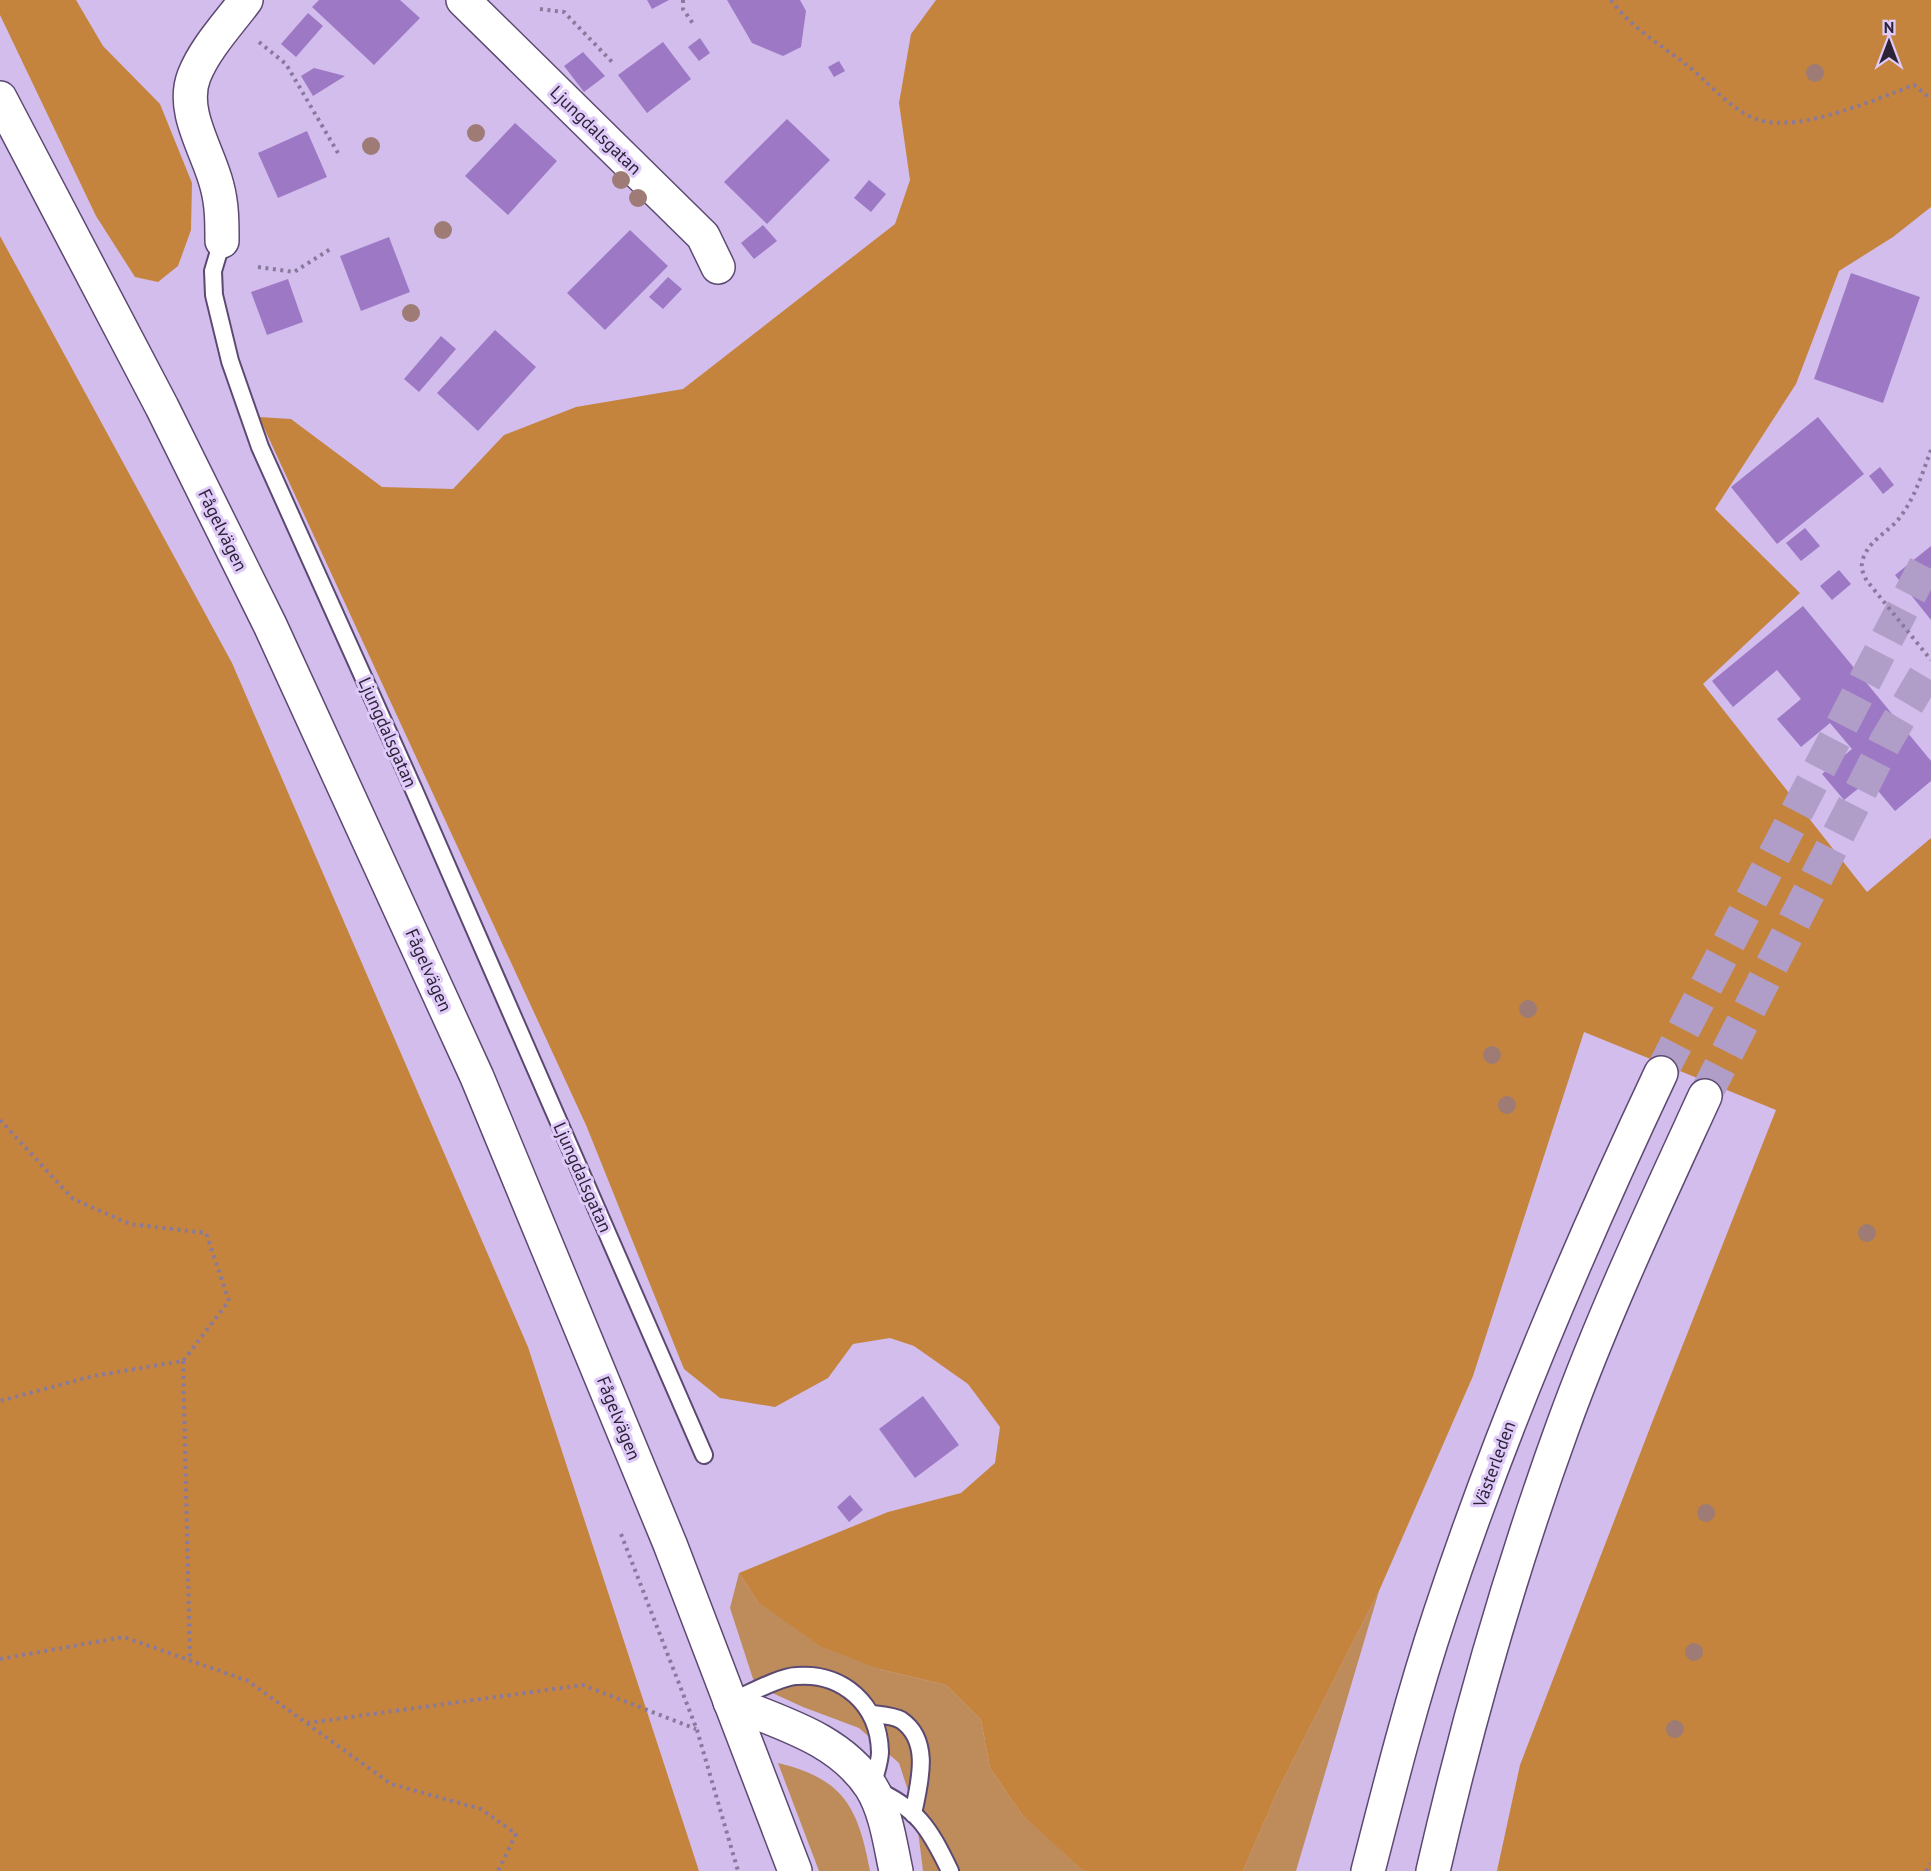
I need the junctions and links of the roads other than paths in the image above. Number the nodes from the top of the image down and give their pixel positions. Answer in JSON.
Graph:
{"nodes":[{"id":1,"x":471,"y":2,"type":"edge"},
{"id":2,"x":239,"y":10,"type":"edge"},
{"id":3,"x":0,"y":98,"type":"edge"},
{"id":4,"x":222,"y":241,"type":"joint"},
{"id":5,"x":718,"y":267,"type":"dead end"},
{"id":6,"x":1661,"y":1073,"type":"tunnel mouth"},
{"id":7,"x":1705,"y":1096,"type":"tunnel mouth"},
{"id":8,"x":704,"y":1455,"type":"dead end"},
{"id":9,"x":730,"y":1702,"type":"junction"},
{"id":10,"x":873,"y":1714,"type":"junction"},
{"id":11,"x":872,"y":1788,"type":"junction"},
{"id":12,"x":913,"y":1814,"type":"junction"},
{"id":13,"x":795,"y":1871,"type":"edge"},
{"id":14,"x":896,"y":1871,"type":"edge"},
{"id":15,"x":950,"y":1871,"type":"edge"},
{"id":16,"x":1368,"y":1871,"type":"edge"},
{"id":17,"x":1433,"y":1871,"type":"edge"}],
"edges":[{"from":1,"to":5,"type":"main road","name":"Ljungdalsgatan"},
{"from":2,"to":4,"type":"main road","name":"Ljungdalsgatan"},
{"from":3,"to":9,"type":"main road","name":"Fågelvägen"},
{"from":4,"to":8,"type":"lane","name":"Ljungdalsgatan"},
{"from":6,"to":16,"type":"main road","name":"Västerleden"},
{"from":7,"to":17,"type":"main road"},
{"from":9,"to":10,"type":"lane"},
{"from":9,"to":11,"type":"main road"},
{"from":9,"to":13,"type":"main road","name":"Fågelvägen"},
{"from":10,"to":11,"type":"lane"},
{"from":10,"to":12,"type":"lane"},
{"from":11,"to":12,"type":"lane"},
{"from":11,"to":14,"type":"main road"},
{"from":12,"to":15,"type":"lane"}]}
